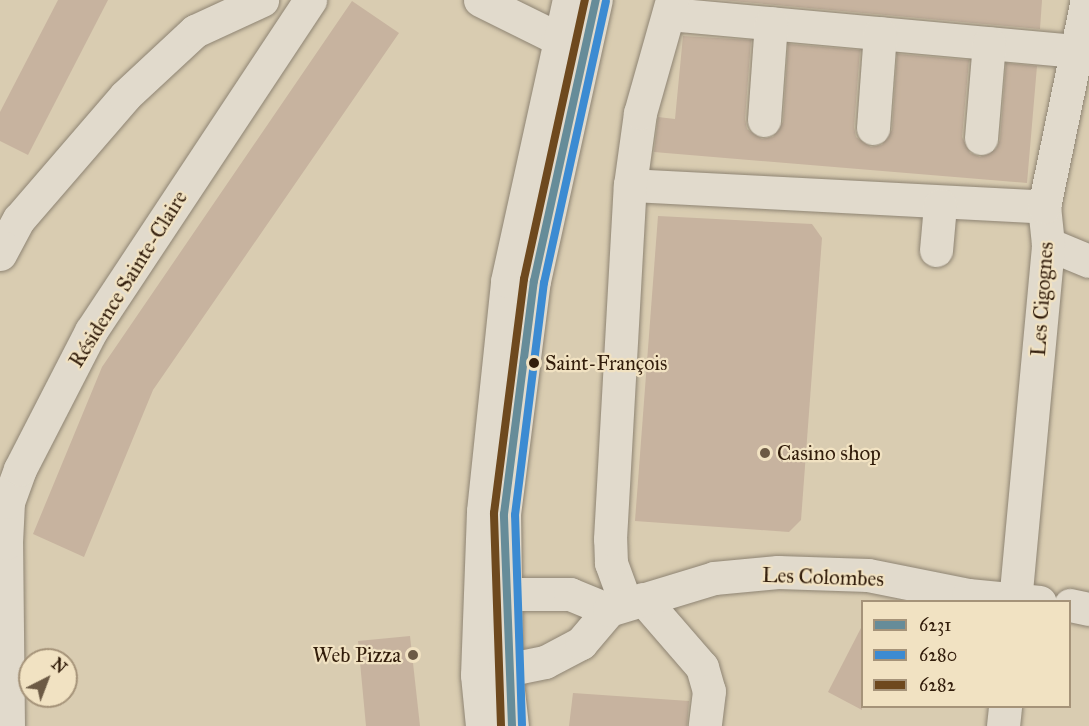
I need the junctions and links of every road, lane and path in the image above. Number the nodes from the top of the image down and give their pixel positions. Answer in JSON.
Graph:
{"nodes":[{"id":1,"x":262,"y":0,"type":"edge"},
{"id":2,"x":310,"y":0,"type":"edge"},
{"id":3,"x":480,"y":0,"type":"edge"},
{"id":4,"x":569,"y":0,"type":"edge"},
{"id":5,"x":596,"y":0,"type":"edge"},
{"id":6,"x":1087,"y":0,"type":"edge"},
{"id":7,"x":671,"y":7,"type":"edge"},
{"id":8,"x":771,"y":23,"type":"junction"},
{"id":9,"x":880,"y":33,"type":"junction"},
{"id":10,"x":571,"y":38,"type":"junction"},
{"id":11,"x":989,"y":43,"type":"junction"},
{"id":12,"x":1077,"y":51,"type":"junction"},
{"id":13,"x":764,"y":120,"type":"dead end"},
{"id":14,"x":873,"y":128,"type":"dead end"},
{"id":15,"x":981,"y":138,"type":"dead end"},
{"id":16,"x":630,"y":185,"type":"junction"},
{"id":17,"x":940,"y":206,"type":"junction"},
{"id":18,"x":1044,"y":207,"type":"junction"},
{"id":19,"x":1048,"y":244,"type":"junction"},
{"id":20,"x":936,"y":250,"type":"dead end"},
{"id":21,"x":0,"y":254,"type":"edge"},
{"id":22,"x":1089,"y":261,"type":"edge"},
{"id":23,"x":491,"y":595,"type":"junction"},
{"id":24,"x":1024,"y":600,"type":"edge"},
{"id":25,"x":626,"y":604,"type":"junction"},
{"id":26,"x":1071,"y":605,"type":"edge"},
{"id":27,"x":1089,"y":609,"type":"edge"},
{"id":28,"x":492,"y":674,"type":"junction"},
{"id":29,"x":1005,"y":708,"type":"edge"},
{"id":30,"x":8,"y":726,"type":"edge"},
{"id":31,"x":482,"y":726,"type":"edge"},
{"id":32,"x":512,"y":726,"type":"edge"},
{"id":33,"x":705,"y":726,"type":"edge"},
{"id":34,"x":1003,"y":726,"type":"edge"}],
"edges":[{"from":1,"to":21,"type":"street"},
{"from":2,"to":30,"type":"street","name":"Résidence Sainte-Claire"},
{"from":3,"to":10,"type":"street"},
{"from":4,"to":10,"type":"street"},
{"from":5,"to":10,"type":"street"},
{"from":6,"to":12,"type":"street","name":"Les Cigognes"},
{"from":7,"to":8,"type":"street"},
{"from":7,"to":16,"type":"street"},
{"from":8,"to":9,"type":"street"},
{"from":8,"to":13,"type":"street"},
{"from":9,"to":11,"type":"street"},
{"from":9,"to":14,"type":"street"},
{"from":10,"to":23,"type":"street"},
{"from":11,"to":12,"type":"street"},
{"from":11,"to":15,"type":"street"},
{"from":12,"to":18,"type":"street","name":"Les Cigognes"},
{"from":16,"to":17,"type":"street"},
{"from":16,"to":25,"type":"street"},
{"from":17,"to":18,"type":"street"},
{"from":17,"to":20,"type":"street"},
{"from":18,"to":19,"type":"street","name":"Les Cigognes"},
{"from":19,"to":22,"type":"street"},
{"from":19,"to":24,"type":"street","name":"Les Cigognes"},
{"from":23,"to":25,"type":"street"},
{"from":23,"to":28,"type":"street"},
{"from":24,"to":25,"type":"street","name":"Les Colombes"},
{"from":25,"to":28,"type":"street"},
{"from":25,"to":33,"type":"street"},
{"from":26,"to":27,"type":"street"},
{"from":28,"to":31,"type":"street"},
{"from":28,"to":32,"type":"street"},
{"from":29,"to":34,"type":"street"}]}
